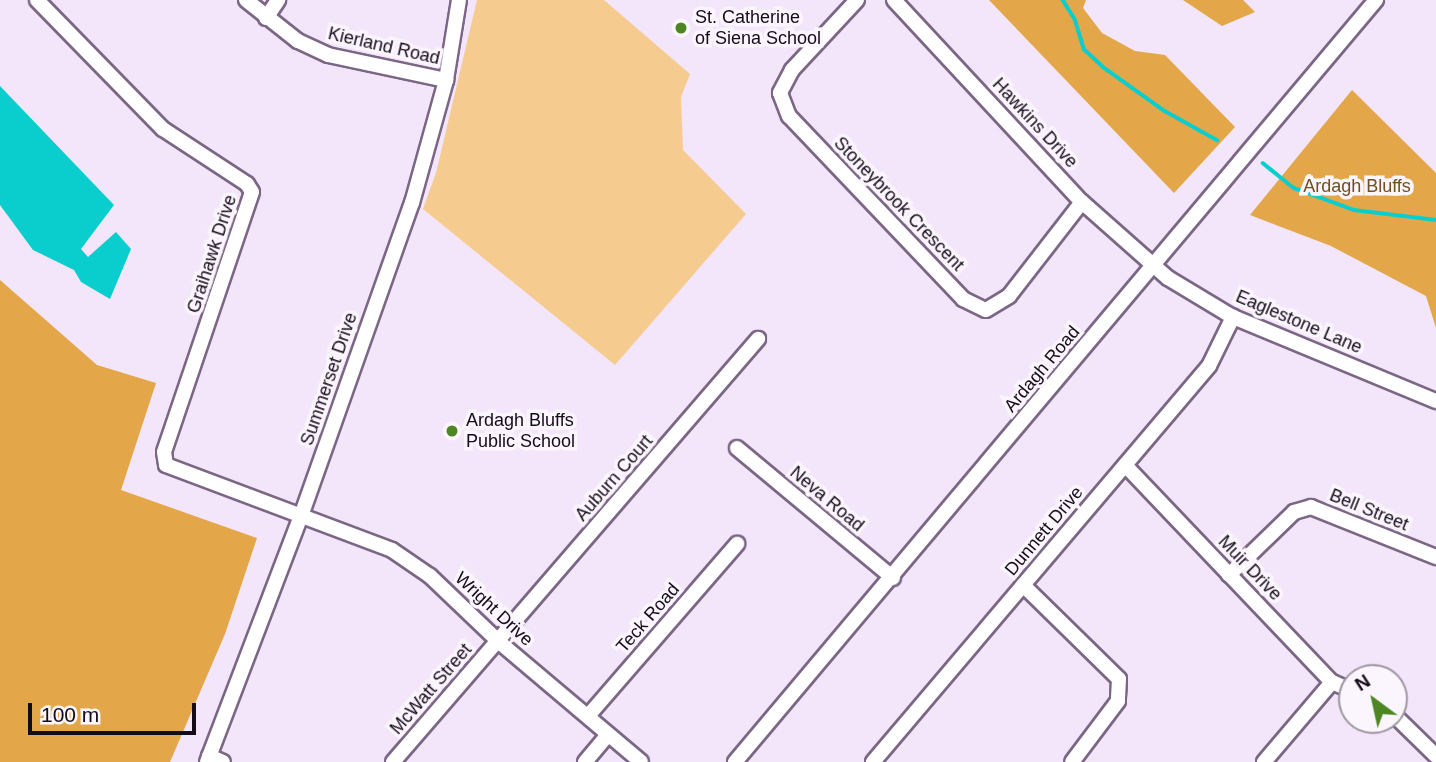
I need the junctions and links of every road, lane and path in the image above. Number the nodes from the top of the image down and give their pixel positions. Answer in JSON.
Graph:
{"nodes":[{"id":1,"x":37,"y":0,"type":"edge"},
{"id":2,"x":246,"y":0,"type":"edge"},
{"id":3,"x":278,"y":0,"type":"edge"},
{"id":4,"x":459,"y":0,"type":"edge"},
{"id":5,"x":857,"y":0,"type":"edge"},
{"id":6,"x":894,"y":0,"type":"edge"},
{"id":7,"x":1376,"y":0,"type":"edge"},
{"id":8,"x":266,"y":18,"type":"junction"},
{"id":9,"x":446,"y":80,"type":"junction"},
{"id":10,"x":1082,"y":202,"type":"junction"},
{"id":11,"x":1153,"y":266,"type":"junction"},
{"id":12,"x":1233,"y":317,"type":"junction"},
{"id":13,"x":758,"y":339,"type":"dead end"},
{"id":14,"x":1436,"y":401,"type":"edge"},
{"id":15,"x":737,"y":448,"type":"dead end"},
{"id":16,"x":1125,"y":465,"type":"junction"},
{"id":17,"x":301,"y":516,"type":"junction"},
{"id":18,"x":737,"y":544,"type":"dead end"},
{"id":19,"x":1436,"y":557,"type":"edge"},
{"id":20,"x":1229,"y":575,"type":"junction"},
{"id":21,"x":893,"y":578,"type":"junction"},
{"id":22,"x":1023,"y":585,"type":"junction"},
{"id":23,"x":498,"y":641,"type":"junction"},
{"id":24,"x":1332,"y":682,"type":"junction"},
{"id":25,"x":1338,"y":685,"type":"edge"},
{"id":26,"x":588,"y":716,"type":"junction"},
{"id":27,"x":1408,"y":729,"type":"edge"},
{"id":28,"x":608,"y":735,"type":"junction"},
{"id":29,"x":1436,"y":756,"type":"edge"},
{"id":30,"x":213,"y":760,"type":"edge"},
{"id":31,"x":393,"y":762,"type":"edge"},
{"id":32,"x":585,"y":762,"type":"edge"},
{"id":33,"x":641,"y":762,"type":"edge"},
{"id":34,"x":735,"y":762,"type":"edge"},
{"id":35,"x":873,"y":762,"type":"edge"},
{"id":36,"x":1072,"y":762,"type":"edge"},
{"id":37,"x":1264,"y":762,"type":"edge"}],
"edges":[{"from":1,"to":17,"type":"street","name":"Graihawk Drive"},
{"from":2,"to":8,"type":"street","name":"Kierland Road"},
{"from":3,"to":8,"type":"street"},
{"from":4,"to":9,"type":"street","name":"Summerset Drive"},
{"from":5,"to":10,"type":"street","name":"Stoneybrook Crescent"},
{"from":6,"to":10,"type":"street","name":"Hawkins Drive"},
{"from":7,"to":11,"type":"street","name":"Ardagh Road"},
{"from":8,"to":9,"type":"street","name":"Kierland Road"},
{"from":9,"to":17,"type":"street","name":"Summerset Drive"},
{"from":10,"to":11,"type":"street","name":"Hawkins Drive"},
{"from":11,"to":12,"type":"street","name":"Eaglestone Lane"},
{"from":11,"to":21,"type":"street","name":"Ardagh Road"},
{"from":12,"to":14,"type":"street","name":"Eaglestone Lane"},
{"from":12,"to":16,"type":"street","name":"Dunnett Drive"},
{"from":13,"to":23,"type":"street","name":"Auburn Court"},
{"from":15,"to":21,"type":"street","name":"Neva Road"},
{"from":16,"to":20,"type":"street","name":"Muir Drive"},
{"from":16,"to":22,"type":"street","name":"Dunnett Drive"},
{"from":17,"to":23,"type":"street","name":"Wright Drive"},
{"from":17,"to":30,"type":"street","name":"Summerset Drive"},
{"from":18,"to":26,"type":"street","name":"Teck Road"},
{"from":19,"to":20,"type":"street","name":"Bell Street"},
{"from":20,"to":24,"type":"street","name":"Muir Drive"},
{"from":21,"to":34,"type":"street","name":"Ardagh Road"},
{"from":22,"to":35,"type":"street","name":"Dunnett Drive"},
{"from":22,"to":36,"type":"street"},
{"from":23,"to":26,"type":"street","name":"Wright Drive"},
{"from":23,"to":31,"type":"street","name":"McWatt Street"},
{"from":24,"to":25,"type":"street","name":"Muir Drive"},
{"from":24,"to":37,"type":"street"},
{"from":26,"to":28,"type":"street","name":"Wright Drive"},
{"from":27,"to":29,"type":"street"},
{"from":28,"to":32,"type":"street"},
{"from":28,"to":33,"type":"street","name":"Wright Drive"}]}
